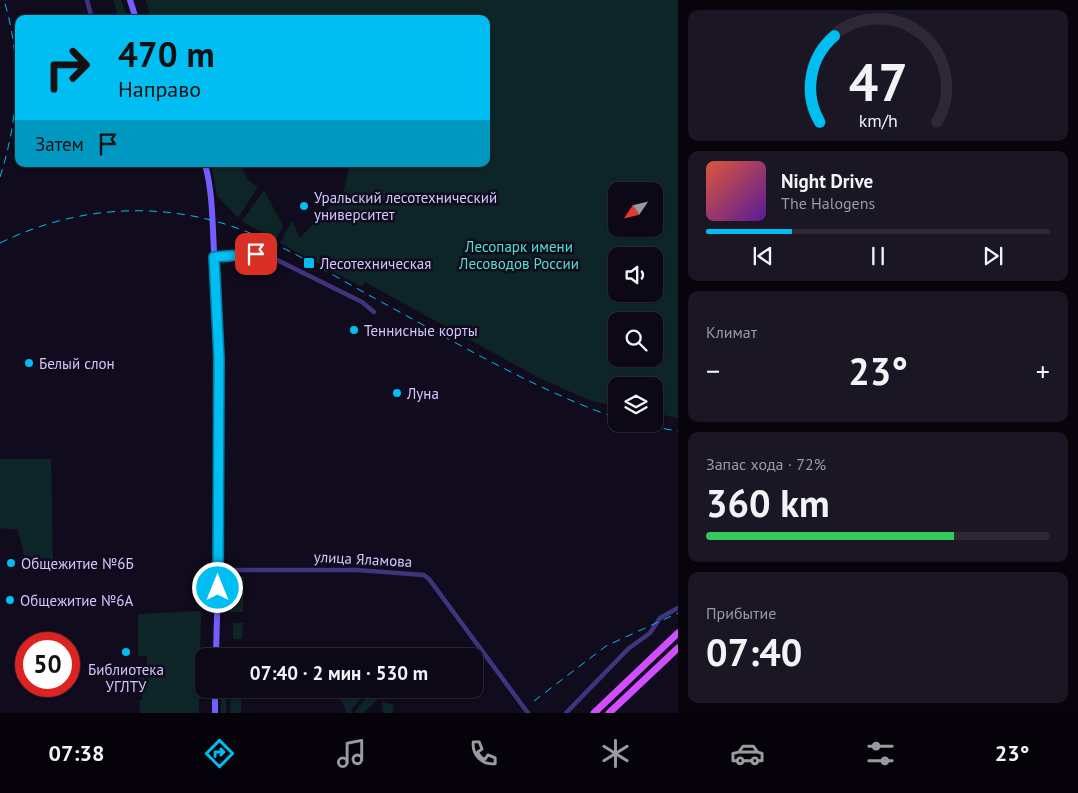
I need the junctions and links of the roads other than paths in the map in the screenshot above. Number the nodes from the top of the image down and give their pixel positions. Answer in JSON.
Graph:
{"nodes":[{"id":1,"x":87,"y":0,"type":"edge"},
{"id":2,"x":130,"y":0,"type":"edge"},
{"id":3,"x":91,"y":15,"type":"edge"},
{"id":4,"x":135,"y":15,"type":"edge"},
{"id":5,"x":206,"y":167,"type":"edge"},
{"id":6,"x":214,"y":257,"type":"junction"},
{"id":7,"x":374,"y":312,"type":"dead end"},
{"id":8,"x":218,"y":570,"type":"junction"},
{"id":9,"x":678,"y":608,"type":"edge"},
{"id":10,"x":678,"y":634,"type":"edge"},
{"id":11,"x":216,"y":648,"type":"edge"},
{"id":12,"x":678,"y":648,"type":"edge"},
{"id":13,"x":216,"y":698,"type":"edge"},
{"id":14,"x":215,"y":713,"type":"edge"},
{"id":15,"x":528,"y":713,"type":"edge"},
{"id":16,"x":566,"y":713,"type":"edge"},
{"id":17,"x":594,"y":713,"type":"edge"},
{"id":18,"x":609,"y":713,"type":"edge"}],
"edges":[{"from":1,"to":3,"type":"street"},
{"from":2,"to":4,"type":"main road"},
{"from":5,"to":6,"type":"main road"},
{"from":6,"to":7,"type":"street"},
{"from":6,"to":8,"type":"main road"},
{"from":8,"to":11,"type":"main road"},
{"from":8,"to":15,"type":"street","name":"улица Яламова"},
{"from":9,"to":16,"type":"street"},
{"from":10,"to":17,"type":"main road"},
{"from":12,"to":18,"type":"main road"},
{"from":13,"to":14,"type":"main road"}]}
